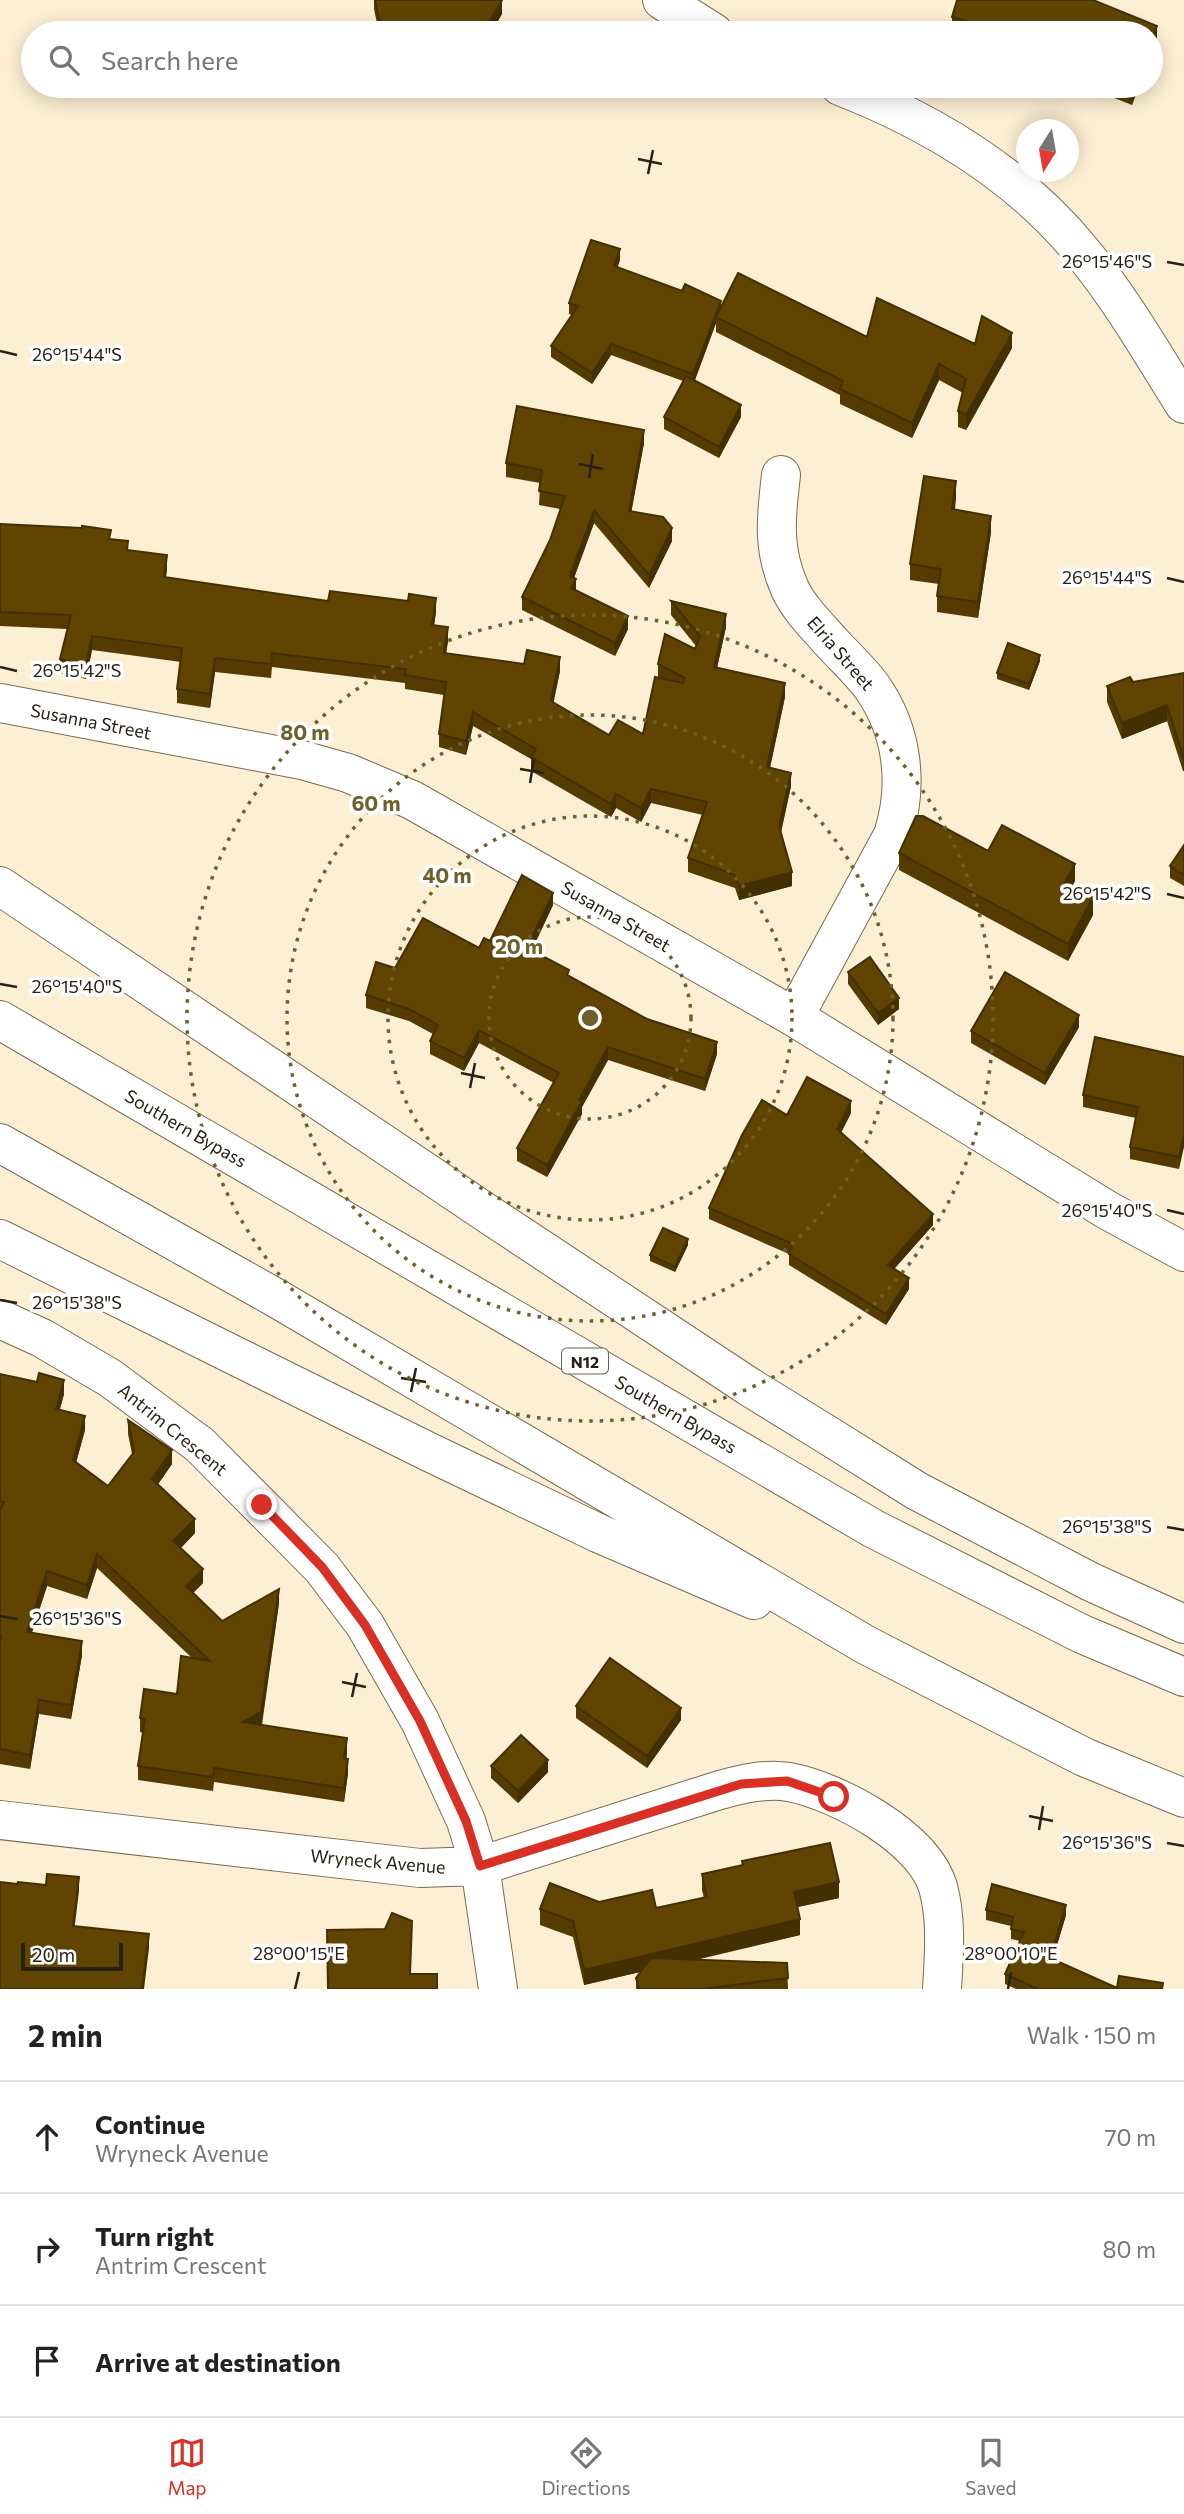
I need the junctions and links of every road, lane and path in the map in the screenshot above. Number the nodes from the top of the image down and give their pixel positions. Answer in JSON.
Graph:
{"nodes":[{"id":1,"x":662,"y":0,"type":"edge"},
{"id":2,"x":695,"y":21,"type":"edge"},
{"id":3,"x":869,"y":98,"type":"edge"},
{"id":4,"x":1184,"y":404,"type":"edge"},
{"id":5,"x":781,"y":475,"type":"dead end"},
{"id":6,"x":0,"y":703,"type":"edge"},
{"id":7,"x":0,"y":886,"type":"edge"},
{"id":8,"x":794,"y":1017,"type":"junction"},
{"id":9,"x":0,"y":1020,"type":"edge"},
{"id":10,"x":0,"y":1143,"type":"edge"},
{"id":11,"x":0,"y":1239,"type":"edge"},
{"id":12,"x":1184,"y":1252,"type":"edge"},
{"id":13,"x":0,"y":1319,"type":"edge"},
{"id":14,"x":1184,"y":1624,"type":"edge"},
{"id":15,"x":866,"y":1645,"type":"junction"},
{"id":16,"x":1184,"y":1677,"type":"edge"},
{"id":17,"x":1184,"y":1797,"type":"edge"},
{"id":18,"x":0,"y":1821,"type":"edge"},
{"id":19,"x":480,"y":1866,"type":"junction"},
{"id":20,"x":498,"y":1989,"type":"edge"},
{"id":21,"x":943,"y":1989,"type":"edge"}],
"edges":[{"from":1,"to":2,"type":"main road"},
{"from":3,"to":4,"type":"main road"},
{"from":5,"to":8,"type":"main road","name":"Elria Street"},
{"from":6,"to":8,"type":"main road","name":"Susanna Street"},
{"from":7,"to":14,"type":"main road"},
{"from":8,"to":12,"type":"main road","name":"Susanna Street"},
{"from":9,"to":16,"type":"main road","name":"Southern Bypass","number":"N12"},
{"from":10,"to":15,"type":"main road"},
{"from":11,"to":15,"type":"main road"},
{"from":13,"to":19,"type":"main road","name":"Antrim Crescent"},
{"from":15,"to":17,"type":"main road"},
{"from":18,"to":19,"type":"main road","name":"Wryneck Avenue"},
{"from":19,"to":20,"type":"main road","name":"Antrim Crescent"},
{"from":19,"to":21,"type":"main road","name":"Wryneck Avenue"}]}
